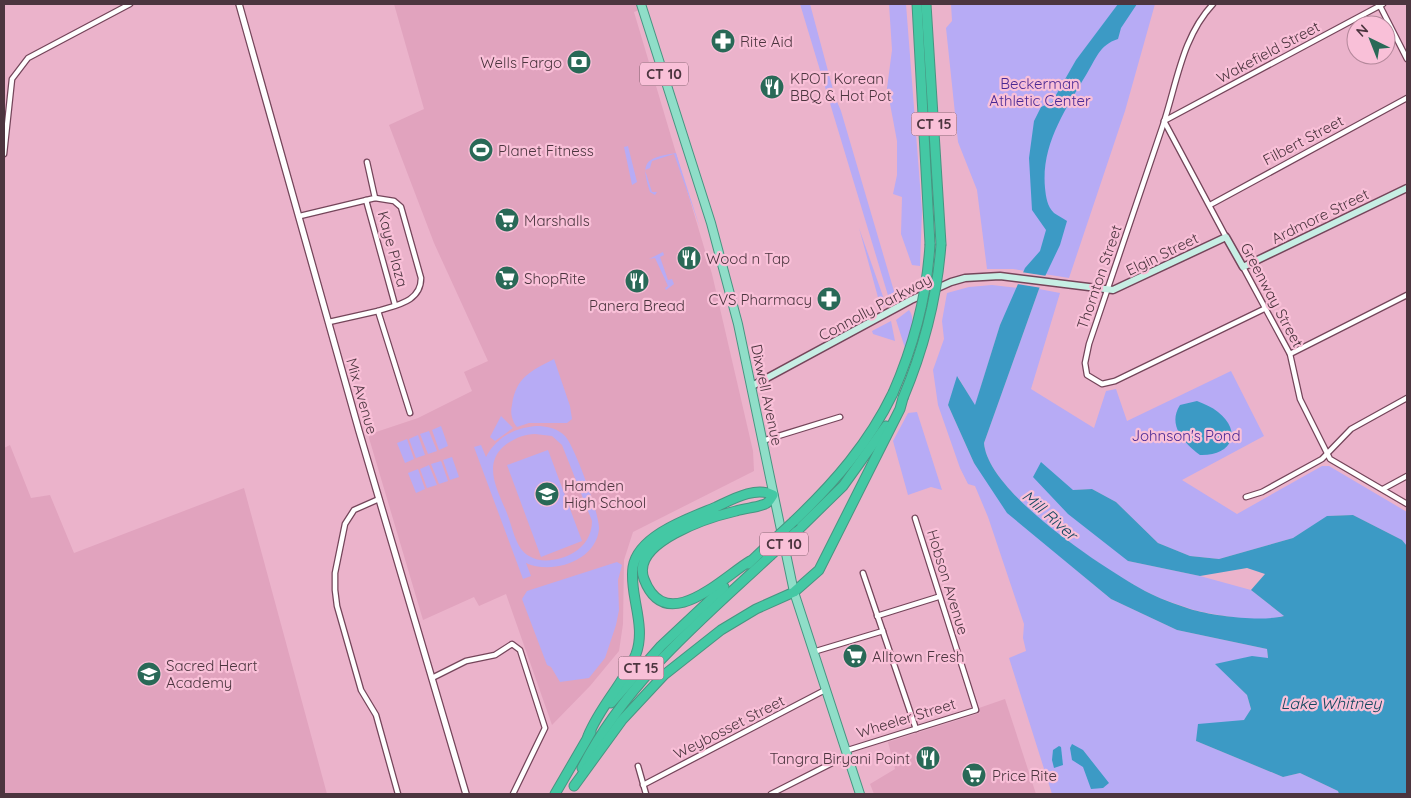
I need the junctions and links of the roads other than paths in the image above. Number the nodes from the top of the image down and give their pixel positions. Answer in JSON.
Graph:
{"nodes":[{"id":1,"x":130,"y":4,"type":"edge"},
{"id":2,"x":239,"y":4,"type":"edge"},
{"id":3,"x":641,"y":4,"type":"edge"},
{"id":4,"x":917,"y":4,"type":"edge"},
{"id":5,"x":926,"y":4,"type":"edge"},
{"id":6,"x":1213,"y":4,"type":"edge"},
{"id":7,"x":1380,"y":4,"type":"edge"},
{"id":8,"x":1407,"y":59,"type":"edge"},
{"id":9,"x":1407,"y":98,"type":"edge"},
{"id":10,"x":1164,"y":121,"type":"junction"},
{"id":11,"x":4,"y":154,"type":"edge"},
{"id":12,"x":367,"y":162,"type":"dead end"},
{"id":13,"x":1407,"y":188,"type":"edge"},
{"id":14,"x":375,"y":198,"type":"junction"},
{"id":15,"x":366,"y":200,"type":"junction"},
{"id":16,"x":1210,"y":205,"type":"junction"},
{"id":17,"x":300,"y":216,"type":"junction"},
{"id":18,"x":1226,"y":237,"type":"junction"},
{"id":19,"x":1243,"y":267,"type":"junction"},
{"id":20,"x":1107,"y":290,"type":"junction"},
{"id":21,"x":1407,"y":295,"type":"edge"},
{"id":22,"x":395,"y":305,"type":"junction"},
{"id":23,"x":1266,"y":308,"type":"junction"},
{"id":24,"x":378,"y":311,"type":"junction"},
{"id":25,"x":329,"y":322,"type":"junction"},
{"id":26,"x":1290,"y":354,"type":"junction"},
{"id":27,"x":752,"y":386,"type":"junction"},
{"id":28,"x":903,"y":398,"type":"junction"},
{"id":29,"x":1407,"y":398,"type":"edge"},
{"id":30,"x":410,"y":413,"type":"dead end"},
{"id":31,"x":840,"y":418,"type":"dead end"},
{"id":32,"x":762,"y":441,"type":"junction"},
{"id":33,"x":1327,"y":453,"type":"junction"},
{"id":34,"x":1407,"y":476,"type":"edge"},
{"id":35,"x":1383,"y":489,"type":"junction"},
{"id":36,"x":773,"y":495,"type":"junction"},
{"id":37,"x":1246,"y":496,"type":"dead end"},
{"id":38,"x":379,"y":499,"type":"junction"},
{"id":39,"x":1407,"y":504,"type":"edge"},
{"id":40,"x":915,"y":518,"type":"dead end"},
{"id":41,"x":750,"y":562,"type":"junction"},
{"id":42,"x":863,"y":573,"type":"dead end"},
{"id":43,"x":794,"y":592,"type":"junction"},
{"id":44,"x":938,"y":597,"type":"junction"},
{"id":45,"x":877,"y":616,"type":"junction"},
{"id":46,"x":883,"y":631,"type":"junction"},
{"id":47,"x":813,"y":652,"type":"junction"},
{"id":48,"x":432,"y":678,"type":"junction"},
{"id":49,"x":826,"y":690,"type":"junction"},
{"id":50,"x":976,"y":710,"type":"joint"},
{"id":51,"x":916,"y":728,"type":"junction"},
{"id":52,"x":588,"y":736,"type":"junction"},
{"id":53,"x":845,"y":753,"type":"junction"},
{"id":54,"x":638,"y":766,"type":"dead end"},
{"id":55,"x":643,"y":785,"type":"junction"},
{"id":56,"x":572,"y":790,"type":"edge"},
{"id":57,"x":514,"y":792,"type":"edge"},
{"id":58,"x":398,"y":794,"type":"edge"},
{"id":59,"x":466,"y":794,"type":"edge"},
{"id":60,"x":555,"y":794,"type":"edge"},
{"id":61,"x":646,"y":794,"type":"edge"},
{"id":62,"x":771,"y":794,"type":"edge"},
{"id":63,"x":860,"y":794,"type":"edge"}],
"edges":[{"from":1,"to":11,"type":"street"},
{"from":2,"to":17,"type":"street","name":"Mix Avenue"},
{"from":3,"to":27,"type":"main road","name":"Dixwell Avenue","number":"CT 10"},
{"from":4,"to":41,"type":"highway","number":"CT 15","bridge":true},
{"from":5,"to":28,"type":"highway","number":"CT 15","bridge":true},
{"from":6,"to":10,"type":"street","name":"Thornton Street"},
{"from":7,"to":8,"type":"street"},
{"from":7,"to":10,"type":"street","name":"Wakefield Street"},
{"from":9,"to":16,"type":"street","name":"Filbert Street"},
{"from":10,"to":16,"type":"street","name":"Greenway Street"},
{"from":10,"to":20,"type":"street","name":"Thornton Street"},
{"from":12,"to":14,"type":"street"},
{"from":13,"to":19,"type":"main road","name":"Ardmore Street"},
{"from":14,"to":15,"type":"street"},
{"from":14,"to":22,"type":"street","name":"Kaye Plaza"},
{"from":15,"to":17,"type":"street"},
{"from":15,"to":22,"type":"street","name":"Kaye Plaza"},
{"from":16,"to":18,"type":"street","name":"Greenway Street"},
{"from":17,"to":25,"type":"street","name":"Mix Avenue"},
{"from":18,"to":19,"type":"main road","name":"Greenway Street"},
{"from":18,"to":20,"type":"main road","name":"Elgin Street"},
{"from":19,"to":23,"type":"street","name":"Greenway Street"},
{"from":20,"to":23,"type":"street","name":"Thornton Street"},
{"from":20,"to":27,"type":"main road","name":"Connolly Parkway"},
{"from":21,"to":26,"type":"street"},
{"from":22,"to":24,"type":"street","name":"Kaye Plaza"},
{"from":23,"to":26,"type":"street","name":"Greenway Street"},
{"from":24,"to":25,"type":"street","name":"Kaye Plaza"},
{"from":24,"to":30,"type":"street"},
{"from":25,"to":38,"type":"street","name":"Mix Avenue"},
{"from":26,"to":33,"type":"street","name":"Greenway Street"},
{"from":27,"to":32,"type":"main road","name":"Dixwell Avenue","number":"CT 10"},
{"from":28,"to":43,"type":"highway"},
{"from":28,"to":56,"type":"highway","number":"CT 15","bridge":true},
{"from":29,"to":33,"type":"street"},
{"from":31,"to":32,"type":"street"},
{"from":32,"to":36,"type":"main road","name":"Dixwell Avenue","number":"CT 10"},
{"from":33,"to":35,"type":"street","name":"Greenway Street"},
{"from":33,"to":37,"type":"street"},
{"from":34,"to":35,"type":"street"},
{"from":35,"to":39,"type":"street","name":"Greenway Street"},
{"from":36,"to":41,"type":"highway"},
{"from":36,"to":43,"type":"main road","name":"Dixwell Avenue","number":"CT 10"},
{"from":36,"to":52,"type":"highway"},
{"from":38,"to":48,"type":"street","name":"Mix Avenue"},
{"from":38,"to":58,"type":"street"},
{"from":40,"to":44,"type":"street","name":"Hobson Avenue"},
{"from":41,"to":52,"type":"highway","number":"CT 15"},
{"from":42,"to":45,"type":"street"},
{"from":43,"to":47,"type":"main road","name":"Dixwell Avenue","number":"CT 10"},
{"from":43,"to":56,"type":"highway"},
{"from":44,"to":45,"type":"street"},
{"from":44,"to":50,"type":"street","name":"Hobson Avenue"},
{"from":45,"to":46,"type":"street"},
{"from":46,"to":47,"type":"street"},
{"from":46,"to":51,"type":"street"},
{"from":47,"to":49,"type":"main road","name":"Dixwell Avenue","number":"CT 10"},
{"from":48,"to":57,"type":"street"},
{"from":48,"to":59,"type":"street","name":"Mix Avenue"},
{"from":49,"to":53,"type":"main road","name":"Dixwell Avenue","number":"CT 10"},
{"from":49,"to":55,"type":"street","name":"Weybosset Street"},
{"from":50,"to":51,"type":"street","name":"Wheeler Street"},
{"from":51,"to":53,"type":"street","name":"Wheeler Street"},
{"from":52,"to":60,"type":"highway","number":"CT 15"},
{"from":53,"to":62,"type":"street","name":"Wheeler Street"},
{"from":53,"to":63,"type":"main road","name":"Dixwell Avenue","number":"CT 10"},
{"from":54,"to":55,"type":"street"},
{"from":55,"to":61,"type":"street"}]}
